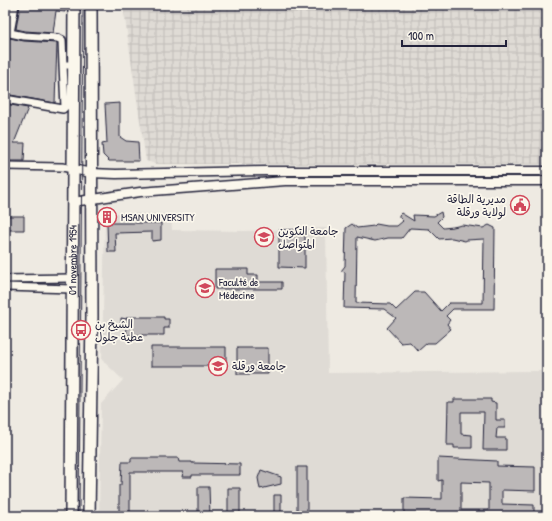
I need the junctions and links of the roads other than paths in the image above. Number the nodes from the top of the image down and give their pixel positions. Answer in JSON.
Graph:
{"nodes":[{"id":1,"x":15,"y":5,"type":"edge"},
{"id":2,"x":74,"y":5,"type":"edge"},
{"id":3,"x":91,"y":5,"type":"edge"},
{"id":4,"x":8,"y":33,"type":"edge"},
{"id":5,"x":69,"y":65,"type":"junction"},
{"id":6,"x":5,"y":99,"type":"edge"},
{"id":7,"x":5,"y":166,"type":"edge"},
{"id":8,"x":73,"y":169,"type":"junction"},
{"id":9,"x":315,"y":171,"type":"junction"},
{"id":10,"x":382,"y":171,"type":"junction"},
{"id":11,"x":547,"y":171,"type":"edge"},
{"id":12,"x":91,"y":173,"type":"junction"},
{"id":13,"x":315,"y":181,"type":"junction"},
{"id":14,"x":382,"y":181,"type":"junction"},
{"id":15,"x":547,"y":181,"type":"edge"},
{"id":16,"x":91,"y":200,"type":"junction"},
{"id":17,"x":73,"y":202,"type":"junction"},
{"id":18,"x":5,"y":278,"type":"edge"},
{"id":19,"x":68,"y":282,"type":"junction"},
{"id":20,"x":5,"y":286,"type":"edge"},
{"id":21,"x":71,"y":516,"type":"edge"},
{"id":22,"x":88,"y":516,"type":"edge"}],
"edges":[{"from":1,"to":4,"type":"street"},
{"from":2,"to":5,"type":"main road","name":"01 novembre 1954"},
{"from":3,"to":12,"type":"main road"},
{"from":4,"to":5,"type":"street"},
{"from":5,"to":6,"type":"street"},
{"from":5,"to":8,"type":"main road","name":"01 novembre 1954"},
{"from":7,"to":8,"type":"street"},
{"from":8,"to":12,"type":"street"},
{"from":8,"to":17,"type":"main road","name":"01 novembre 1954"},
{"from":9,"to":10,"type":"street"},
{"from":9,"to":12,"type":"street"},
{"from":9,"to":13,"type":"street"},
{"from":10,"to":11,"type":"street"},
{"from":10,"to":14,"type":"street"},
{"from":12,"to":16,"type":"main road"},
{"from":13,"to":14,"type":"street"},
{"from":13,"to":16,"type":"street"},
{"from":14,"to":15,"type":"street"},
{"from":16,"to":17,"type":"street"},
{"from":16,"to":22,"type":"main road"},
{"from":17,"to":19,"type":"main road","name":"01 novembre 1954"},
{"from":18,"to":19,"type":"street"},
{"from":19,"to":20,"type":"street"},
{"from":19,"to":21,"type":"main road","name":"01 novembre 1954"}]}
